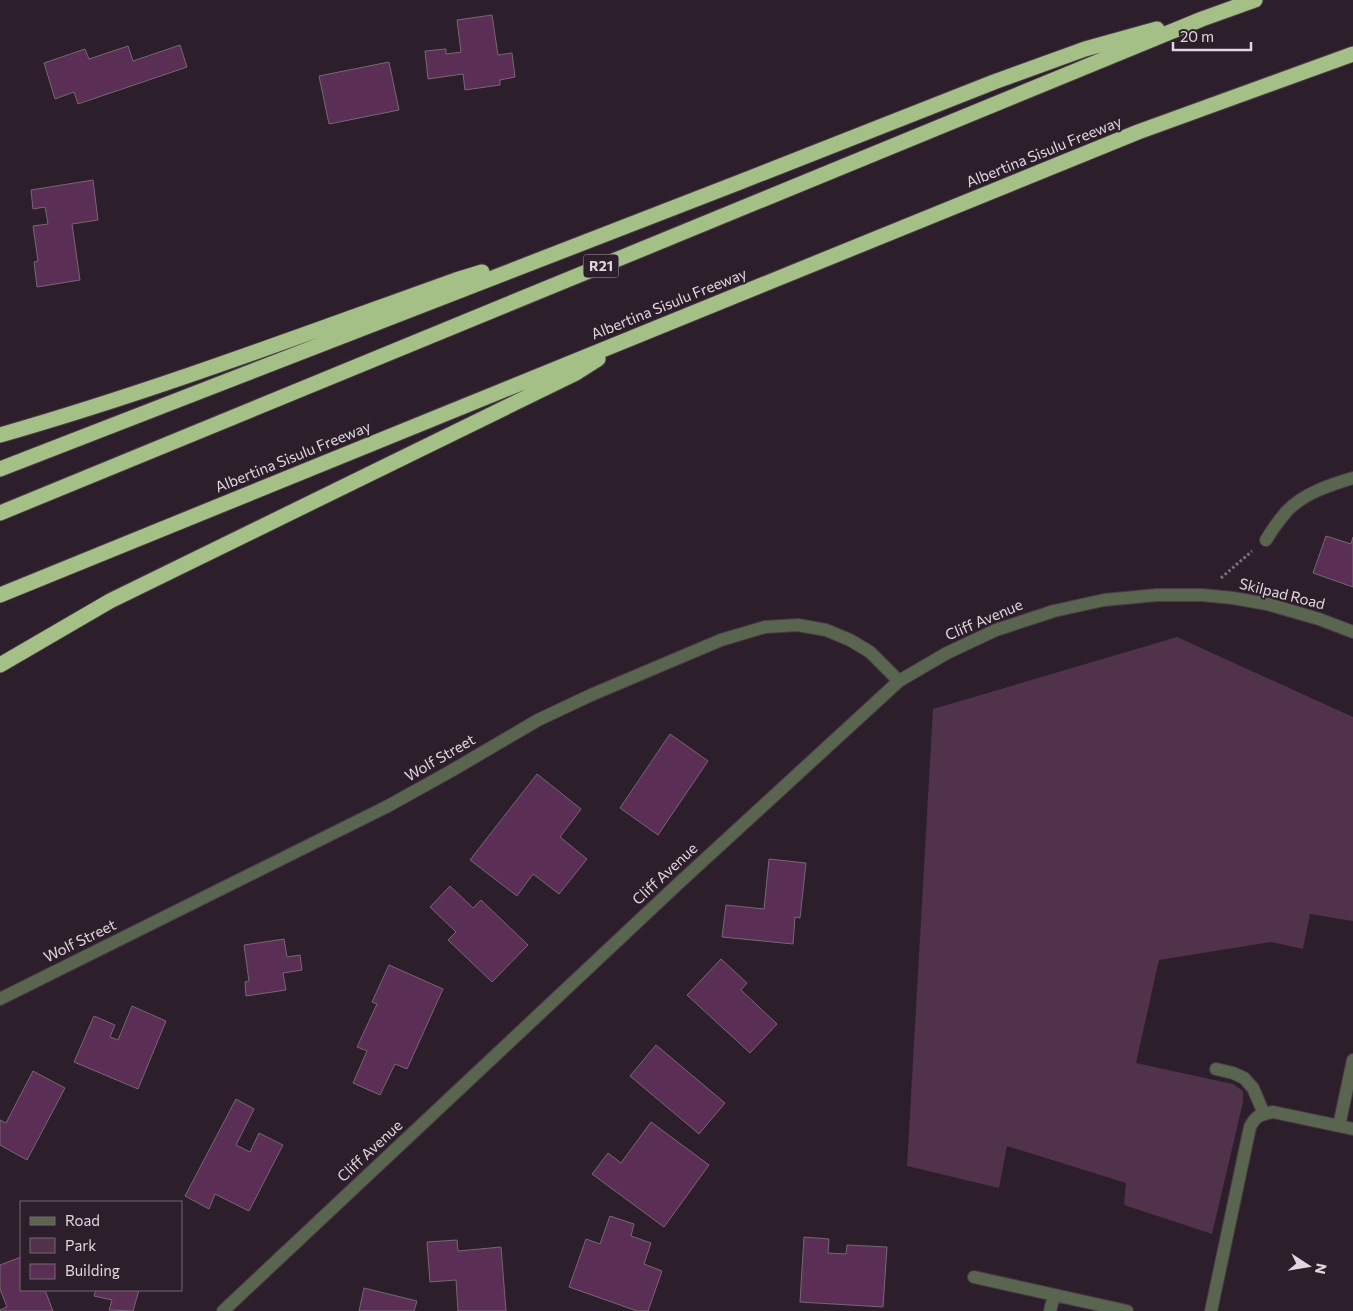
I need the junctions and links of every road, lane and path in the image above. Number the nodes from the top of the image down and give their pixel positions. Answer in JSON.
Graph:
{"nodes":[{"id":1,"x":1255,"y":0,"type":"edge"},
{"id":2,"x":1202,"y":19,"type":"junction"},
{"id":3,"x":1353,"y":54,"type":"edge"},
{"id":4,"x":549,"y":256,"type":"junction"},
{"id":5,"x":617,"y":344,"type":"junction"},
{"id":6,"x":0,"y":435,"type":"edge"},
{"id":7,"x":0,"y":469,"type":"edge"},
{"id":8,"x":1353,"y":478,"type":"edge"},
{"id":9,"x":0,"y":513,"type":"edge"},
{"id":10,"x":1266,"y":540,"type":"joint"},
{"id":11,"x":0,"y":595,"type":"edge"},
{"id":12,"x":1202,"y":595,"type":"junction"},
{"id":13,"x":1353,"y":632,"type":"edge"},
{"id":14,"x":0,"y":665,"type":"edge"},
{"id":15,"x":899,"y":681,"type":"junction"},
{"id":16,"x":0,"y":999,"type":"edge"},
{"id":17,"x":1353,"y":1060,"type":"edge"},
{"id":18,"x":1216,"y":1069,"type":"dead end"},
{"id":19,"x":1264,"y":1114,"type":"junction"},
{"id":20,"x":1339,"y":1126,"type":"junction"},
{"id":21,"x":1353,"y":1129,"type":"edge"},
{"id":22,"x":974,"y":1277,"type":"dead end"},
{"id":23,"x":1054,"y":1295,"type":"junction"},
{"id":24,"x":222,"y":1311,"type":"edge"},
{"id":25,"x":1050,"y":1311,"type":"edge"},
{"id":26,"x":1127,"y":1311,"type":"edge"},
{"id":27,"x":1211,"y":1311,"type":"edge"}],
"edges":[{"from":1,"to":2,"type":"highway","number":"R21"},
{"from":2,"to":4,"type":"highway"},
{"from":2,"to":9,"type":"highway","number":"R21"},
{"from":3,"to":5,"type":"highway","name":"Albertina Sisulu Freeway"},
{"from":4,"to":6,"type":"highway"},
{"from":4,"to":7,"type":"highway"},
{"from":5,"to":11,"type":"highway","name":"Albertina Sisulu Freeway"},
{"from":5,"to":14,"type":"highway"},
{"from":8,"to":10,"type":"street"},
{"from":10,"to":12,"type":"path"},
{"from":12,"to":13,"type":"street","name":"Skilpad Road"},
{"from":12,"to":15,"type":"street","name":"Cliff Avenue"},
{"from":15,"to":16,"type":"street","name":"Wolf Street"},
{"from":15,"to":24,"type":"street","name":"Cliff Avenue"},
{"from":17,"to":20,"type":"street"},
{"from":18,"to":19,"type":"street"},
{"from":19,"to":20,"type":"street"},
{"from":19,"to":27,"type":"street"},
{"from":20,"to":21,"type":"street"},
{"from":22,"to":23,"type":"street"},
{"from":23,"to":25,"type":"street"},
{"from":23,"to":26,"type":"street"}]}
